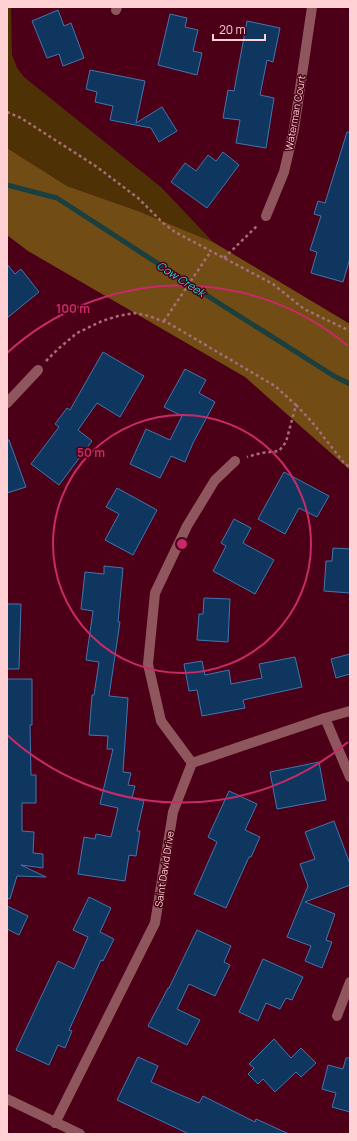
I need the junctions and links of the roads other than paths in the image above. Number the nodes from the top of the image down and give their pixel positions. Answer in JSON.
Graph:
{"nodes":[{"id":1,"x":312,"y":7,"type":"edge"},
{"id":2,"x":266,"y":216,"type":"road end"},
{"id":3,"x":38,"y":370,"type":"road end"},
{"id":4,"x":7,"y":403,"type":"edge"},
{"id":5,"x":235,"y":461,"type":"road end"},
{"id":6,"x":350,"y":711,"type":"edge"},
{"id":7,"x":325,"y":718,"type":"junction"},
{"id":8,"x":192,"y":763,"type":"junction"},
{"id":9,"x":350,"y":777,"type":"edge"},
{"id":10,"x":350,"y":982,"type":"edge"},
{"id":11,"x":337,"y":1016,"type":"dead end"},
{"id":12,"x":7,"y":1099,"type":"edge"},
{"id":13,"x":55,"y":1123,"type":"junction"},
{"id":14,"x":80,"y":1134,"type":"edge"}],
"edges":[{"from":1,"to":2,"type":"street","name":"Waterman Court"},
{"from":3,"to":4,"type":"street"},
{"from":5,"to":8,"type":"street"},
{"from":6,"to":7,"type":"street"},
{"from":7,"to":8,"type":"street"},
{"from":7,"to":9,"type":"street"},
{"from":8,"to":13,"type":"street","name":"Saint David Drive"},
{"from":10,"to":11,"type":"street"},
{"from":12,"to":13,"type":"street"},
{"from":13,"to":14,"type":"street"}]}
